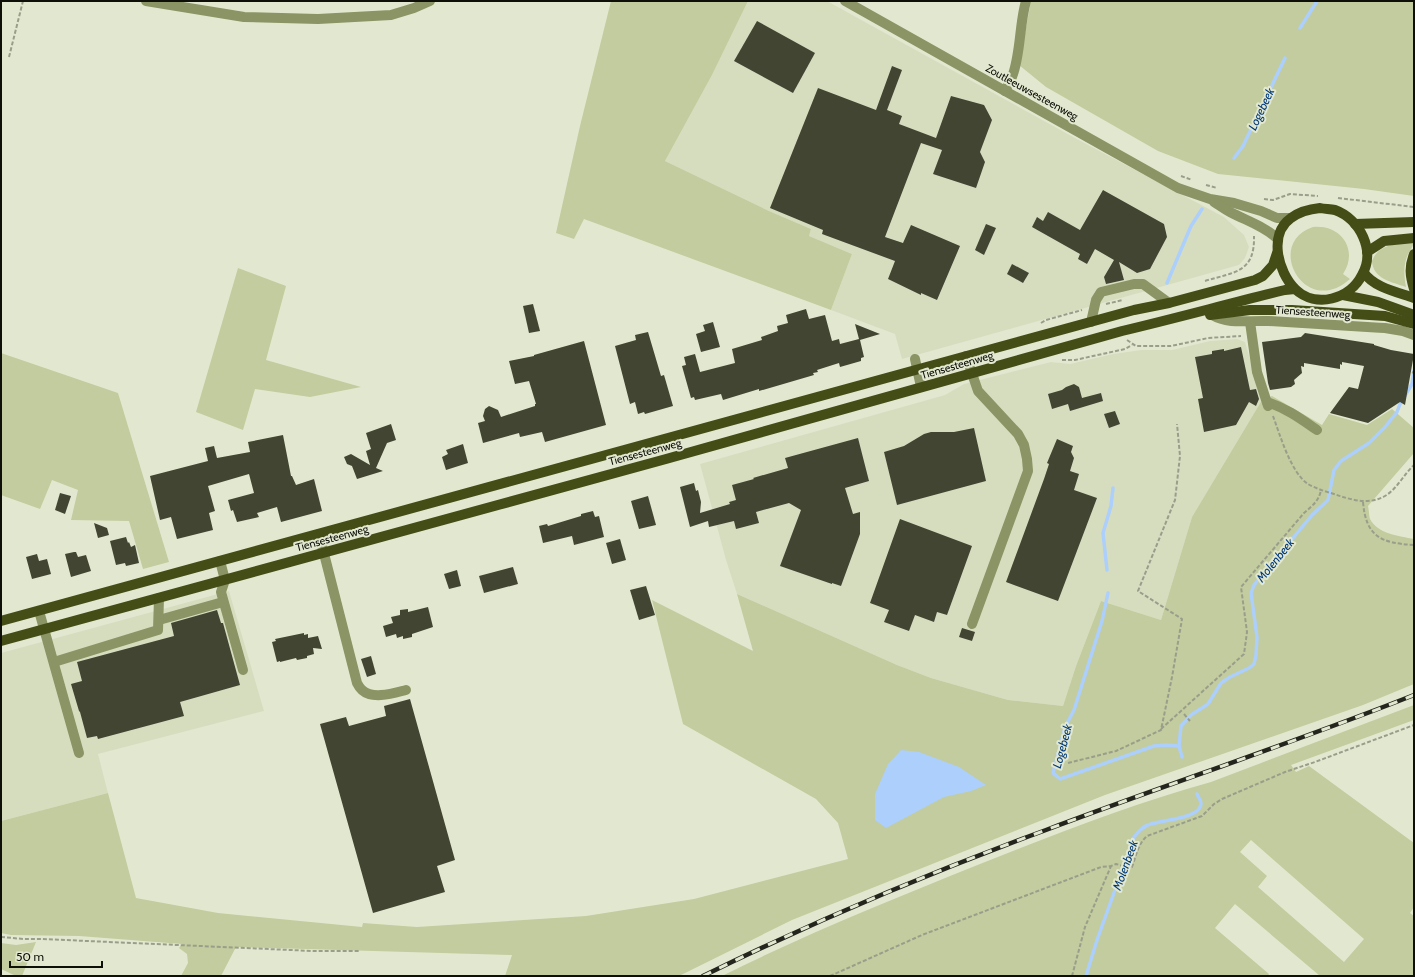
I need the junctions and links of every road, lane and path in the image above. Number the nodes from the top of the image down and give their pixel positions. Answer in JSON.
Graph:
{"nodes":[{"id":1,"x":23,"y":1,"type":"edge"},
{"id":2,"x":146,"y":1,"type":"edge"},
{"id":3,"x":430,"y":1,"type":"edge"},
{"id":4,"x":845,"y":1,"type":"edge"},
{"id":5,"x":1026,"y":1,"type":"edge"},
{"id":6,"x":9,"y":57,"type":"dead end"},
{"id":7,"x":1005,"y":91,"type":"junction"},
{"id":8,"x":1175,"y":172,"type":"dead end"},
{"id":9,"x":1195,"y":181,"type":"dead end"},
{"id":10,"x":1202,"y":183,"type":"dead end"},
{"id":11,"x":1223,"y":190,"type":"dead end"},
{"id":12,"x":1210,"y":199,"type":"junction"},
{"id":13,"x":1259,"y":199,"type":"dead end"},
{"id":14,"x":1273,"y":200,"type":"dead end"},
{"id":15,"x":1394,"y":205,"type":"dead end"},
{"id":16,"x":1414,"y":207,"type":"edge"},
{"id":17,"x":1290,"y":218,"type":"junction"},
{"id":18,"x":1414,"y":222,"type":"edge"},
{"id":19,"x":1355,"y":224,"type":"junction"},
{"id":20,"x":1254,"y":236,"type":"dead end"},
{"id":21,"x":1414,"y":238,"type":"edge"},
{"id":22,"x":1278,"y":239,"type":"junction"},
{"id":23,"x":1367,"y":252,"type":"junction"},
{"id":24,"x":1278,"y":254,"type":"junction"},
{"id":25,"x":1414,"y":254,"type":"edge"},
{"id":26,"x":1364,"y":273,"type":"junction"},
{"id":27,"x":1200,"y":282,"type":"dead end"},
{"id":28,"x":1295,"y":289,"type":"junction"},
{"id":29,"x":1414,"y":289,"type":"edge"},
{"id":30,"x":1343,"y":295,"type":"junction"},
{"id":31,"x":1414,"y":298,"type":"edge"},
{"id":32,"x":1170,"y":303,"type":"junction"},
{"id":33,"x":1190,"y":315,"type":"junction"},
{"id":34,"x":1212,"y":315,"type":"junction"},
{"id":35,"x":1414,"y":315,"type":"edge"},
{"id":36,"x":1091,"y":322,"type":"junction"},
{"id":37,"x":1250,"y":322,"type":"junction"},
{"id":38,"x":1414,"y":324,"type":"edge"},
{"id":39,"x":1414,"y":334,"type":"edge"},
{"id":40,"x":1253,"y":343,"type":"junction"},
{"id":41,"x":1132,"y":345,"type":"dead end"},
{"id":42,"x":966,"y":356,"type":"junction"},
{"id":43,"x":915,"y":359,"type":"dead end"},
{"id":44,"x":916,"y":370,"type":"junction"},
{"id":45,"x":971,"y":373,"type":"junction"},
{"id":46,"x":921,"y":387,"type":"junction"},
{"id":47,"x":1268,"y":404,"type":"junction"},
{"id":48,"x":1177,"y":424,"type":"dead end"},
{"id":49,"x":1317,"y":430,"type":"dead end"},
{"id":50,"x":1414,"y":465,"type":"edge"},
{"id":51,"x":1321,"y":490,"type":"junction"},
{"id":52,"x":1363,"y":502,"type":"junction"},
{"id":53,"x":319,"y":534,"type":"junction"},
{"id":54,"x":1414,"y":545,"type":"edge"},
{"id":55,"x":324,"y":552,"type":"junction"},
{"id":56,"x":220,"y":561,"type":"junction"},
{"id":57,"x":225,"y":580,"type":"junction"},
{"id":58,"x":159,"y":598,"type":"junction"},
{"id":59,"x":223,"y":602,"type":"junction"},
{"id":60,"x":39,"y":611,"type":"junction"},
{"id":61,"x":159,"y":620,"type":"junction"},
{"id":62,"x":1,"y":622,"type":"edge"},
{"id":63,"x":972,"y":624,"type":"dead end"},
{"id":64,"x":45,"y":630,"type":"junction"},
{"id":65,"x":1,"y":642,"type":"edge"},
{"id":66,"x":54,"y":662,"type":"junction"},
{"id":67,"x":243,"y":670,"type":"dead end"},
{"id":68,"x":406,"y":690,"type":"dead end"},
{"id":69,"x":1184,"y":714,"type":"dead end"},
{"id":70,"x":1190,"y":721,"type":"dead end"},
{"id":71,"x":1414,"y":725,"type":"edge"},
{"id":72,"x":1161,"y":730,"type":"junction"},
{"id":73,"x":79,"y":753,"type":"dead end"},
{"id":74,"x":1068,"y":763,"type":"dead end"},
{"id":75,"x":1111,"y":866,"type":"junction"},
{"id":76,"x":1,"y":937,"type":"edge"},
{"id":77,"x":359,"y":950,"type":"dead end"},
{"id":78,"x":830,"y":976,"type":"edge"},
{"id":79,"x":1072,"y":976,"type":"edge"}],
"edges":[{"from":1,"to":6,"type":"path"},
{"from":2,"to":3,"type":"street"},
{"from":4,"to":7,"type":"street","name":"Zoutleeuwsesteenweg"},
{"from":5,"to":7,"type":"street"},
{"from":7,"to":12,"type":"street","name":"Zoutleeuwsesteenweg"},
{"from":8,"to":9,"type":"path"},
{"from":10,"to":11,"type":"path"},
{"from":12,"to":17,"type":"street","name":"Zoutleeuwsesteenweg"},
{"from":12,"to":22,"type":"street","name":"Zoutleeuwsesteenweg"},
{"from":13,"to":14,"type":"path"},
{"from":15,"to":16,"type":"path"},
{"from":17,"to":19,"type":"main road"},
{"from":17,"to":22,"type":"main road"},
{"from":18,"to":19,"type":"main road"},
{"from":19,"to":23,"type":"main road"},
{"from":20,"to":27,"type":"path"},
{"from":21,"to":23,"type":"main road"},
{"from":22,"to":24,"type":"main road"},
{"from":23,"to":26,"type":"main road"},
{"from":24,"to":28,"type":"main road"},
{"from":24,"to":32,"type":"main road","name":"Tiensesteenweg"},
{"from":25,"to":29,"type":"main road"},
{"from":26,"to":30,"type":"main road"},
{"from":26,"to":31,"type":"main road"},
{"from":28,"to":30,"type":"main road"},
{"from":28,"to":33,"type":"main road","name":"Tiensesteenweg"},
{"from":30,"to":35,"type":"main road"},
{"from":32,"to":36,"type":"main road","name":"Tiensesteenweg"},
{"from":32,"to":36,"type":"street"},
{"from":33,"to":34,"type":"main road"},
{"from":33,"to":45,"type":"main road","name":"Tiensesteenweg"},
{"from":34,"to":37,"type":"street","name":"Tiensesteenweg"},
{"from":34,"to":38,"type":"main road"},
{"from":36,"to":42,"type":"main road","name":"Tiensesteenweg"},
{"from":37,"to":39,"type":"street","name":"Tiensesteenweg"},
{"from":37,"to":40,"type":"street"},
{"from":40,"to":41,"type":"path"},
{"from":40,"to":47,"type":"street"},
{"from":42,"to":44,"type":"main road","name":"Tiensesteenweg"},
{"from":42,"to":45,"type":"street"},
{"from":43,"to":44,"type":"street"},
{"from":44,"to":46,"type":"street"},
{"from":44,"to":53,"type":"main road","name":"Tiensesteenweg"},
{"from":45,"to":46,"type":"main road","name":"Tiensesteenweg"},
{"from":45,"to":63,"type":"street"},
{"from":46,"to":55,"type":"main road","name":"Tiensesteenweg"},
{"from":47,"to":49,"type":"street"},
{"from":47,"to":51,"type":"path"},
{"from":48,"to":72,"type":"path"},
{"from":50,"to":52,"type":"path"},
{"from":51,"to":52,"type":"path"},
{"from":51,"to":72,"type":"path"},
{"from":52,"to":54,"type":"path"},
{"from":53,"to":55,"type":"street"},
{"from":53,"to":56,"type":"main road","name":"Tiensesteenweg"},
{"from":55,"to":57,"type":"main road","name":"Tiensesteenweg"},
{"from":55,"to":68,"type":"street"},
{"from":56,"to":57,"type":"street"},
{"from":56,"to":60,"type":"main road","name":"Tiensesteenweg"},
{"from":57,"to":58,"type":"main road","name":"Tiensesteenweg"},
{"from":57,"to":59,"type":"street"},
{"from":58,"to":61,"type":"street"},
{"from":58,"to":64,"type":"main road","name":"Tiensesteenweg"},
{"from":59,"to":61,"type":"street"},
{"from":59,"to":67,"type":"street"},
{"from":60,"to":62,"type":"main road","name":"Tiensesteenweg"},
{"from":60,"to":64,"type":"street"},
{"from":61,"to":66,"type":"street"},
{"from":64,"to":65,"type":"main road","name":"Tiensesteenweg"},
{"from":64,"to":66,"type":"street"},
{"from":66,"to":73,"type":"street"},
{"from":69,"to":70,"type":"path"},
{"from":71,"to":75,"type":"path"},
{"from":72,"to":74,"type":"path"},
{"from":75,"to":78,"type":"path"},
{"from":75,"to":79,"type":"path"},
{"from":76,"to":77,"type":"path"}]}
